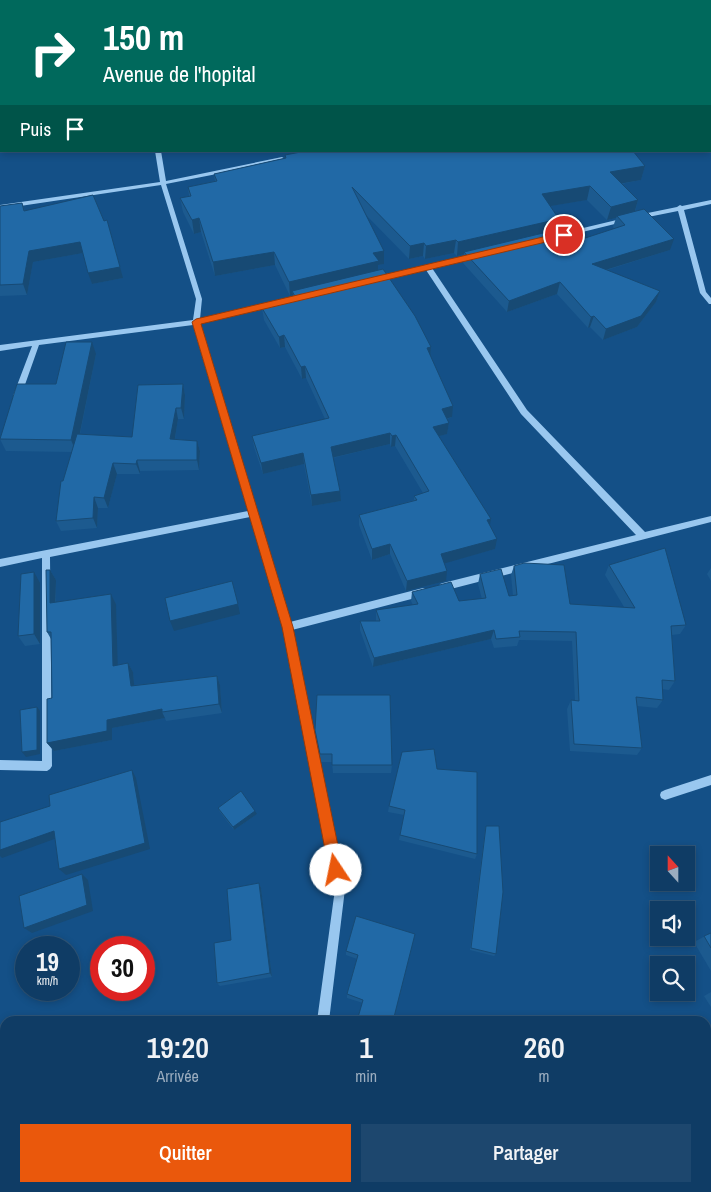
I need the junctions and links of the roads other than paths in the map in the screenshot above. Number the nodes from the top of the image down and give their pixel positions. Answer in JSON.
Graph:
{"nodes":[{"id":1,"x":158,"y":152,"type":"edge"},
{"id":2,"x":286,"y":159,"type":"edge"},
{"id":3,"x":163,"y":182,"type":"junction"},
{"id":4,"x":711,"y":202,"type":"edge"},
{"id":5,"x":0,"y":207,"type":"edge"},
{"id":6,"x":680,"y":207,"type":"junction"},
{"id":7,"x":554,"y":237,"type":"edge"},
{"id":8,"x":486,"y":253,"type":"edge"},
{"id":9,"x":428,"y":267,"type":"junction"},
{"id":10,"x":370,"y":281,"type":"edge"},
{"id":11,"x":303,"y":297,"type":"edge"},
{"id":12,"x":711,"y":302,"type":"edge"},
{"id":13,"x":196,"y":322,"type":"junction"},
{"id":14,"x":36,"y":344,"type":"junction"},
{"id":15,"x":0,"y":348,"type":"edge"},
{"id":16,"x":13,"y":407,"type":"edge"},
{"id":17,"x":253,"y":513,"type":"junction"},
{"id":18,"x":711,"y":519,"type":"edge"},
{"id":19,"x":643,"y":536,"type":"junction"},
{"id":20,"x":46,"y":554,"type":"junction"},
{"id":21,"x":0,"y":563,"type":"edge"},
{"id":22,"x":287,"y":627,"type":"junction"},
{"id":23,"x":0,"y":765,"type":"edge"},
{"id":24,"x":711,"y":780,"type":"edge"},
{"id":25,"x":665,"y":795,"type":"dead end"},
{"id":26,"x":323,"y":1016,"type":"edge"}],
"edges":[{"from":1,"to":3,"type":"street"},
{"from":2,"to":3,"type":"street"},
{"from":3,"to":5,"type":"street"},
{"from":3,"to":13,"type":"street"},
{"from":4,"to":6,"type":"street"},
{"from":6,"to":7,"type":"street"},
{"from":6,"to":12,"type":"street"},
{"from":8,"to":9,"type":"street"},
{"from":9,"to":10,"type":"street"},
{"from":9,"to":19,"type":"street"},
{"from":11,"to":13,"type":"street"},
{"from":13,"to":14,"type":"street"},
{"from":13,"to":17,"type":"street"},
{"from":14,"to":15,"type":"street"},
{"from":14,"to":16,"type":"street"},
{"from":17,"to":20,"type":"street"},
{"from":17,"to":22,"type":"street"},
{"from":18,"to":19,"type":"street"},
{"from":19,"to":22,"type":"street"},
{"from":20,"to":21,"type":"street"},
{"from":20,"to":23,"type":"street"},
{"from":22,"to":26,"type":"street"},
{"from":24,"to":25,"type":"street"}]}
